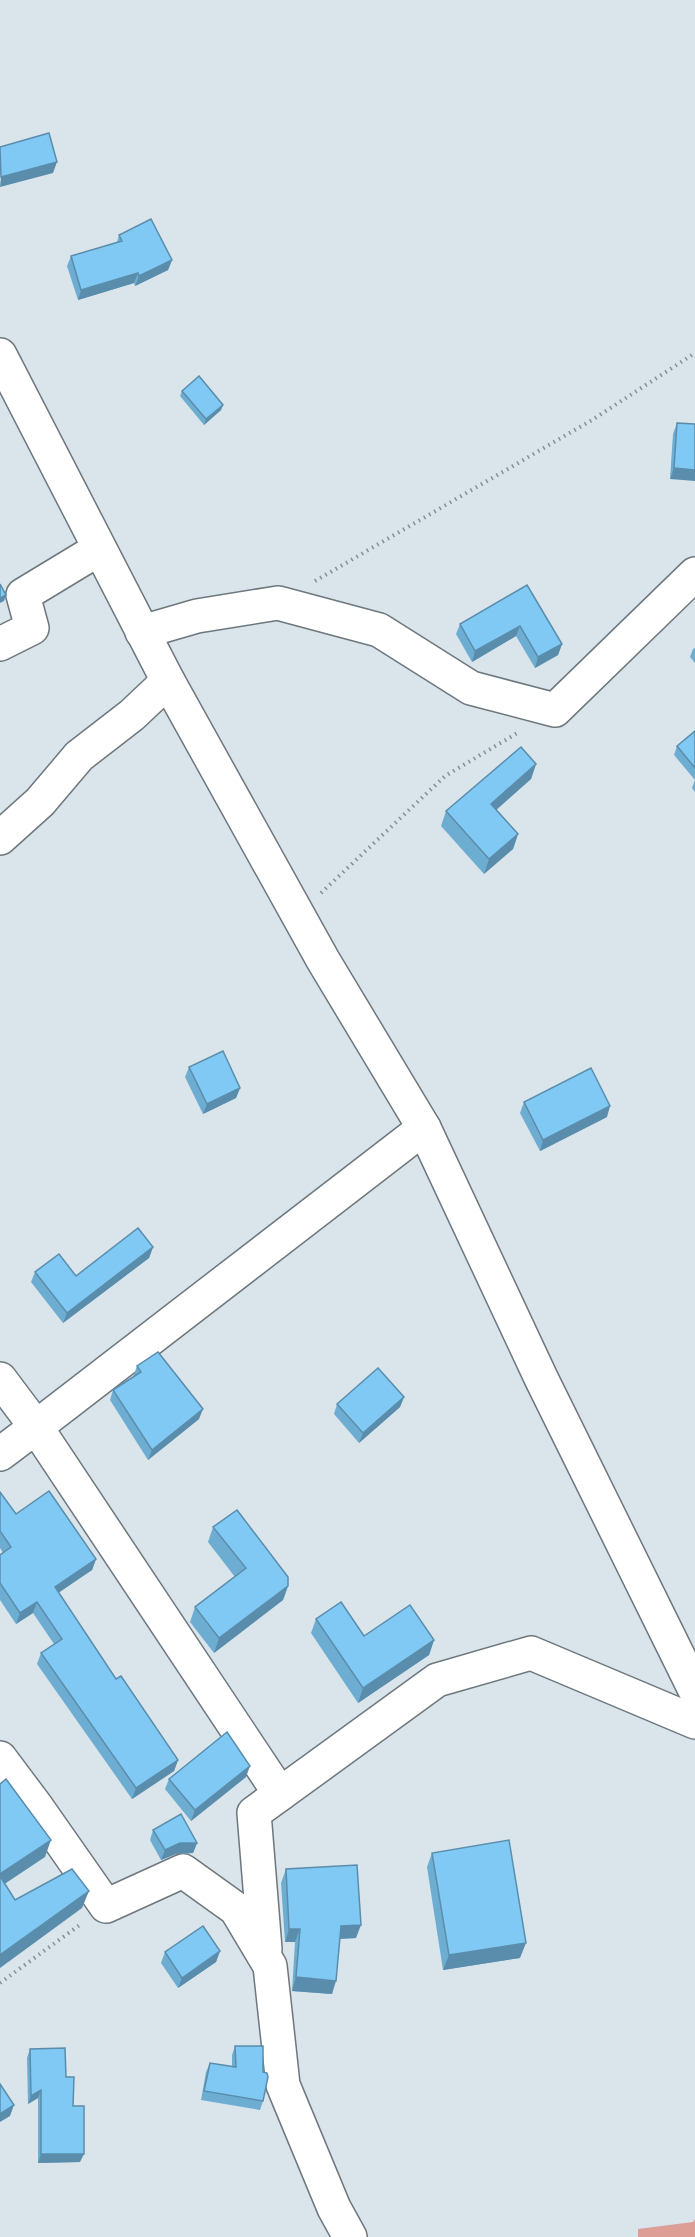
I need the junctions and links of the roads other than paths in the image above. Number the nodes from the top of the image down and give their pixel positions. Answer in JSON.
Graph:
{"nodes":[{"id":1,"x":0,"y":355,"type":"edge"},
{"id":2,"x":99,"y":549,"type":"junction"},
{"id":3,"x":695,"y":574,"type":"edge"},
{"id":4,"x":142,"y":632,"type":"junction"},
{"id":5,"x":0,"y":644,"type":"edge"},
{"id":6,"x":168,"y":681,"type":"junction"},
{"id":7,"x":0,"y":838,"type":"edge"},
{"id":8,"x":424,"y":1128,"type":"junction"},
{"id":9,"x":0,"y":1379,"type":"edge"},
{"id":10,"x":36,"y":1427,"type":"junction"},
{"id":11,"x":0,"y":1454,"type":"edge"},
{"id":12,"x":695,"y":1690,"type":"edge"},
{"id":13,"x":695,"y":1722,"type":"edge"},
{"id":14,"x":0,"y":1758,"type":"edge"},
{"id":15,"x":280,"y":1794,"type":"junction"},
{"id":16,"x":265,"y":1957,"type":"junction"},
{"id":17,"x":350,"y":2237,"type":"edge"}],
"edges":[{"from":1,"to":2,"type":"street"},
{"from":2,"to":4,"type":"street"},
{"from":2,"to":5,"type":"street"},
{"from":3,"to":4,"type":"street"},
{"from":4,"to":6,"type":"street"},
{"from":6,"to":7,"type":"street"},
{"from":6,"to":8,"type":"street"},
{"from":8,"to":10,"type":"street"},
{"from":8,"to":12,"type":"street"},
{"from":9,"to":10,"type":"street"},
{"from":10,"to":11,"type":"street"},
{"from":10,"to":15,"type":"street"},
{"from":13,"to":15,"type":"street"},
{"from":14,"to":16,"type":"street"},
{"from":15,"to":16,"type":"street"},
{"from":16,"to":17,"type":"street"}]}
